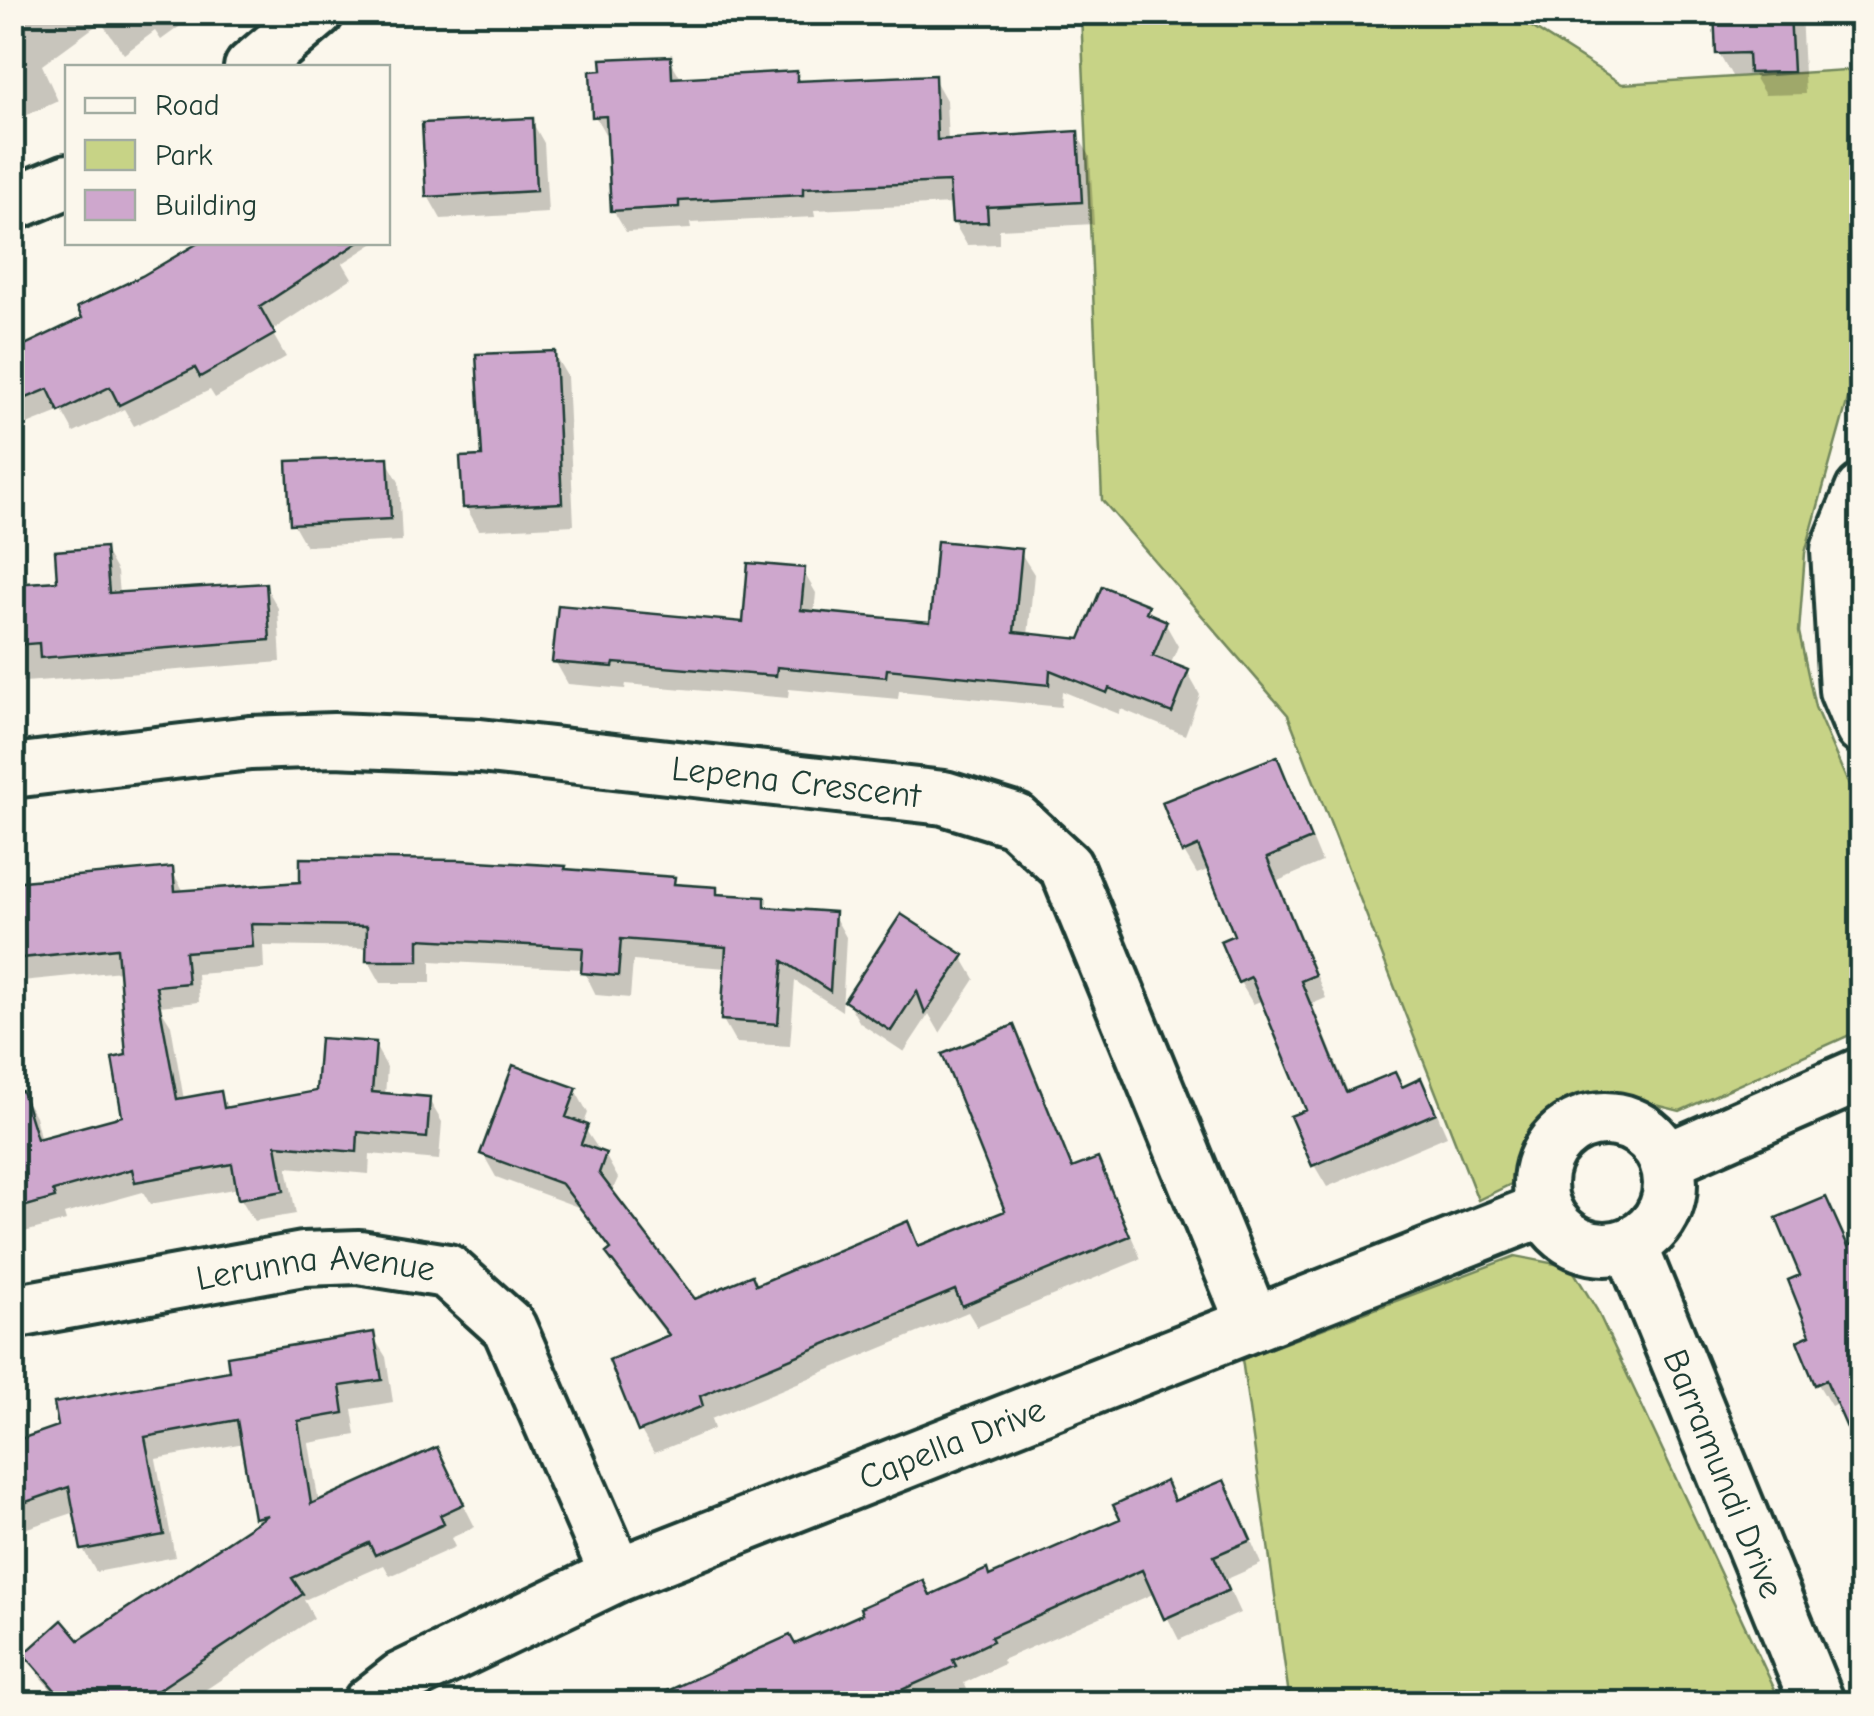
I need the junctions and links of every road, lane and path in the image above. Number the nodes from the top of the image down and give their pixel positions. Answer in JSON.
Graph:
{"nodes":[{"id":1,"x":317,"y":12,"type":"edge"},
{"id":2,"x":255,"y":65,"type":"edge"},
{"id":3,"x":65,"y":182,"type":"edge"},
{"id":4,"x":12,"y":204,"type":"edge"},
{"id":5,"x":1862,"y":491,"type":"edge"},
{"id":6,"x":1862,"y":728,"type":"edge"},
{"id":7,"x":12,"y":771,"type":"edge"},
{"id":8,"x":1862,"y":1074,"type":"edge"},
{"id":9,"x":1666,"y":1160,"type":"junction"},
{"id":10,"x":1545,"y":1209,"type":"junction"},
{"id":11,"x":1630,"y":1244,"type":"junction"},
{"id":12,"x":12,"y":1312,"type":"edge"},
{"id":13,"x":1253,"y":1323,"type":"junction"},
{"id":14,"x":617,"y":1575,"type":"junction"},
{"id":15,"x":1862,"y":1689,"type":"edge"},
{"id":16,"x":369,"y":1704,"type":"edge"},
{"id":17,"x":1822,"y":1704,"type":"edge"}],
"edges":[{"from":1,"to":2,"type":"street"},
{"from":3,"to":4,"type":"street"},
{"from":5,"to":6,"type":"street"},
{"from":7,"to":13,"type":"street","name":"Lepena Crescent"},
{"from":8,"to":9,"type":"street"},
{"from":9,"to":10,"type":"street"},
{"from":9,"to":11,"type":"street"},
{"from":10,"to":11,"type":"street"},
{"from":10,"to":13,"type":"street","name":"Capella Drive"},
{"from":11,"to":17,"type":"street","name":"Barramundi Drive"},
{"from":12,"to":14,"type":"street","name":"Lerunna Avenue"},
{"from":13,"to":14,"type":"street","name":"Capella Drive"},
{"from":14,"to":16,"type":"street","name":"Capella Drive"},
{"from":15,"to":17,"type":"street"}]}
